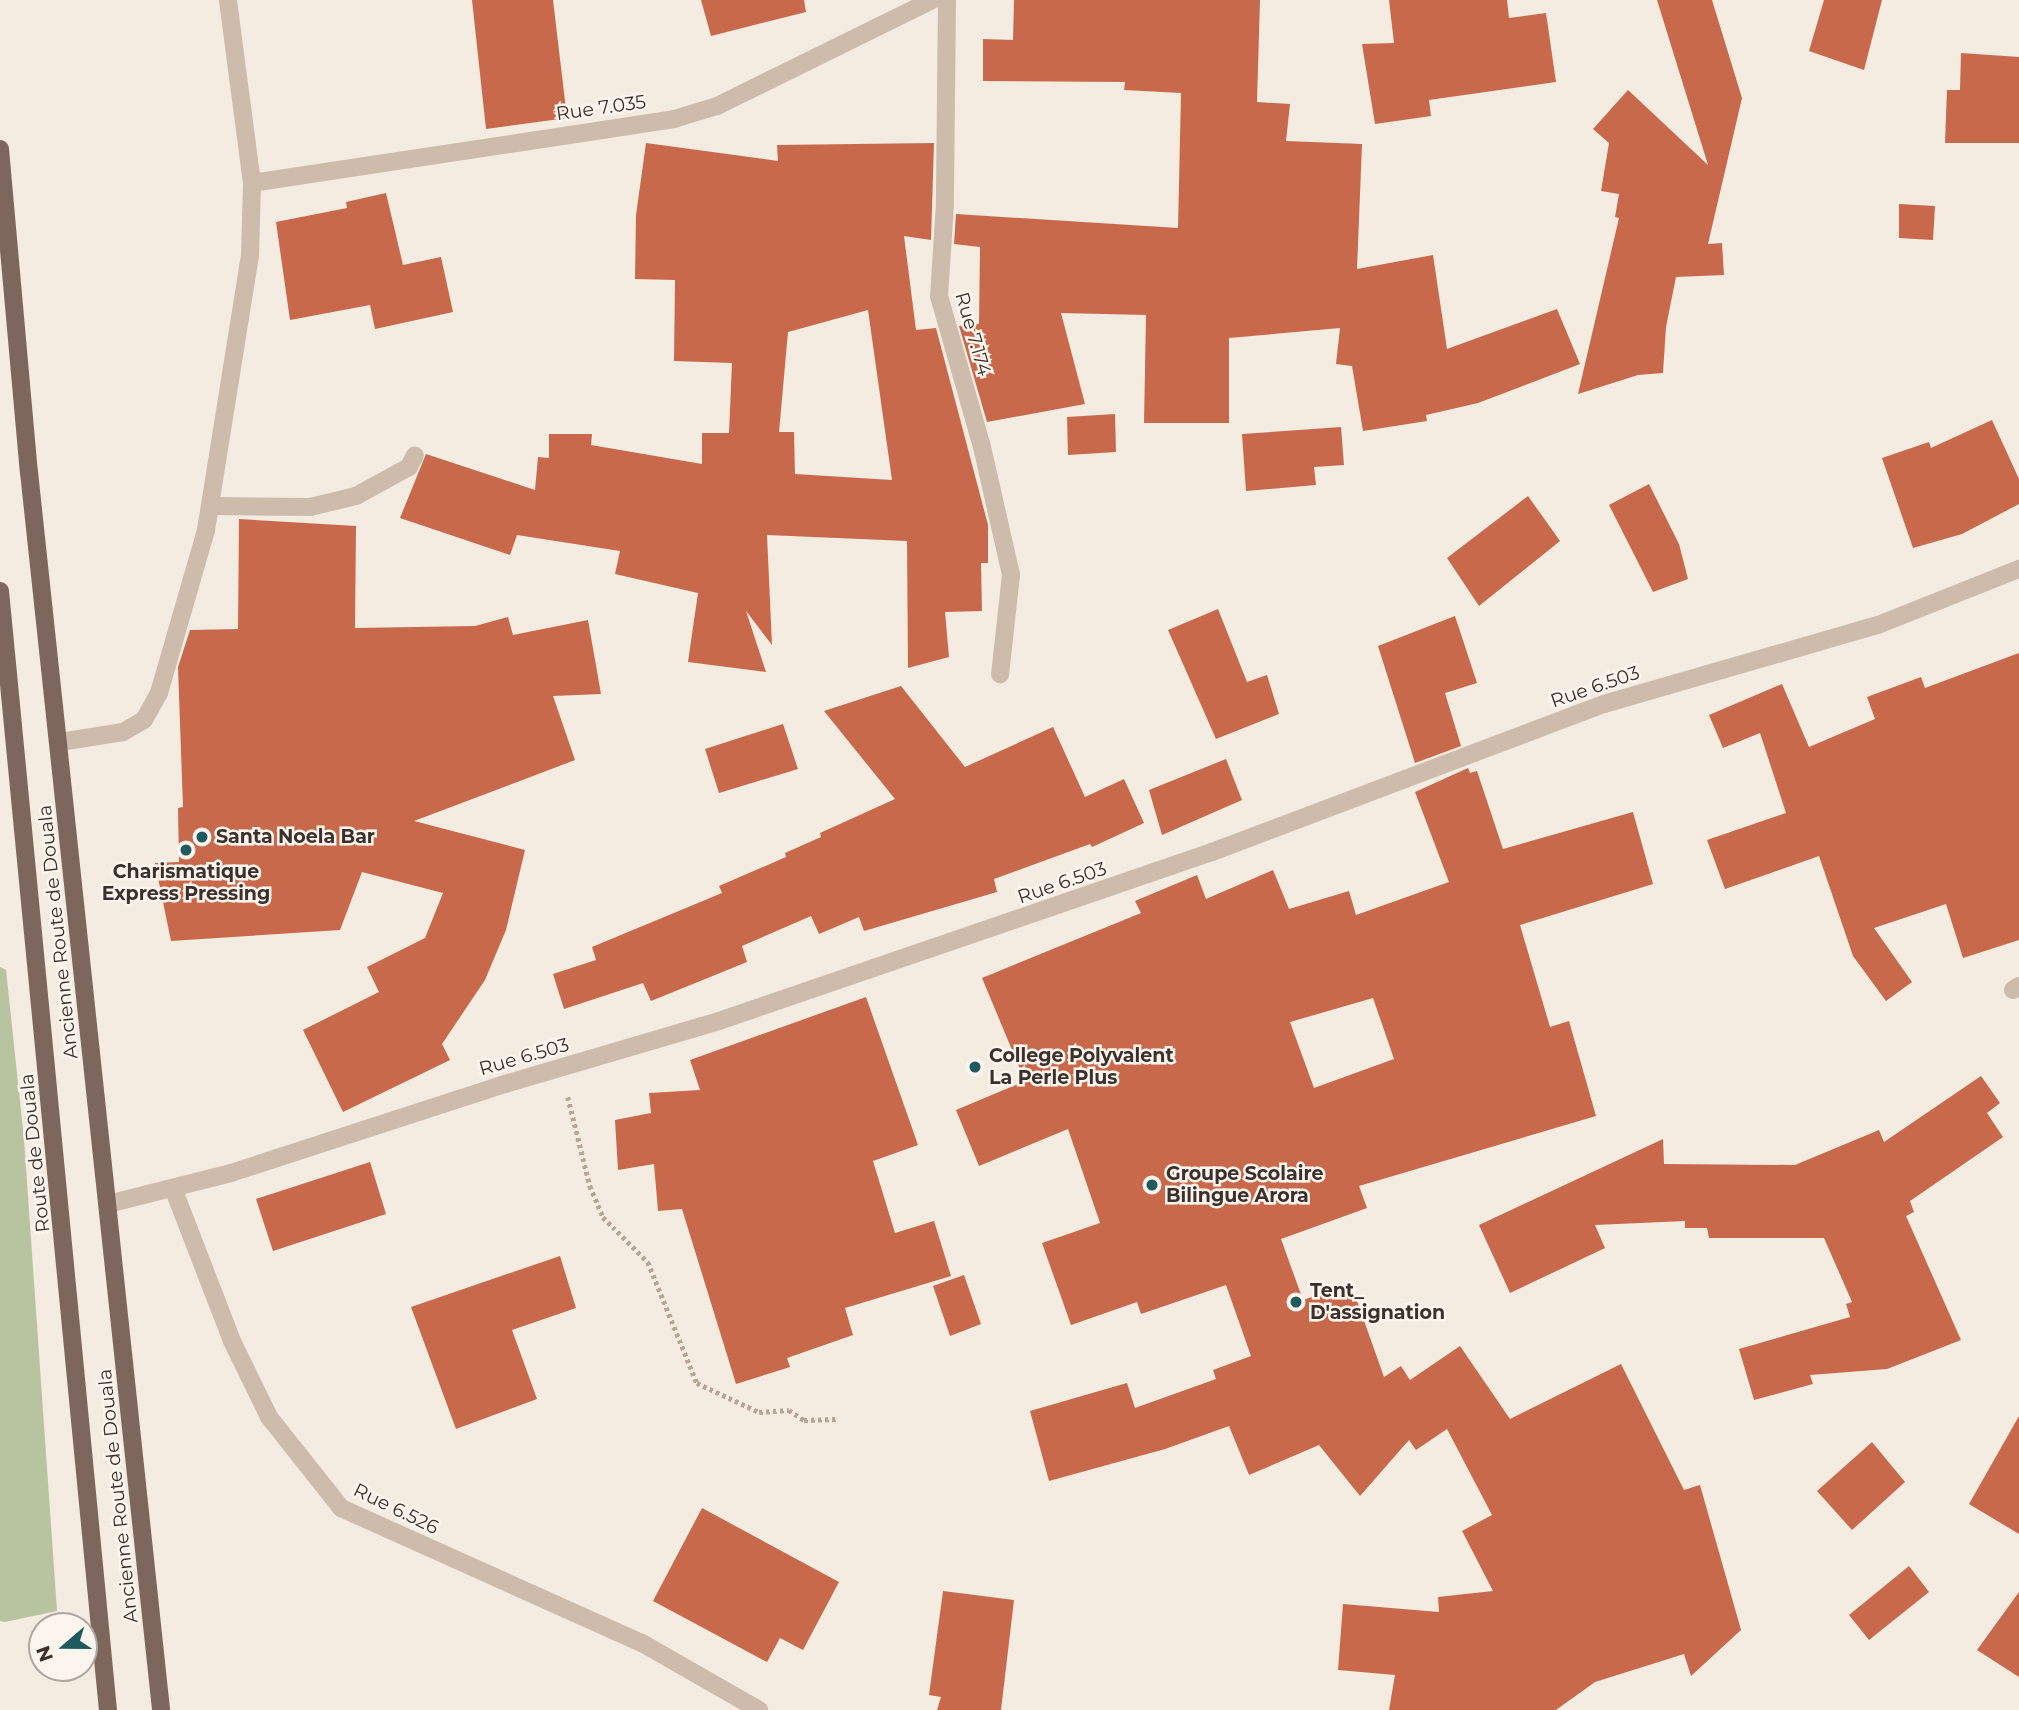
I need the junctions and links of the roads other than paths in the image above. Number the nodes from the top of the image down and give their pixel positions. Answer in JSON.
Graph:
{"nodes":[{"id":1,"x":228,"y":0,"type":"edge"},
{"id":2,"x":932,"y":0,"type":"edge"},
{"id":3,"x":947,"y":0,"type":"edge"},
{"id":4,"x":0,"y":149,"type":"edge"},
{"id":5,"x":252,"y":183,"type":"junction"},
{"id":6,"x":415,"y":455,"type":"dead end"},
{"id":7,"x":210,"y":506,"type":"junction"},
{"id":8,"x":2019,"y":569,"type":"edge"},
{"id":9,"x":0,"y":591,"type":"edge"},
{"id":10,"x":1000,"y":674,"type":"dead end"},
{"id":11,"x":60,"y":742,"type":"junction"},
{"id":12,"x":173,"y":1188,"type":"junction"},
{"id":13,"x":108,"y":1204,"type":"junction"},
{"id":14,"x":108,"y":1710,"type":"edge"},
{"id":15,"x":161,"y":1710,"type":"edge"},
{"id":16,"x":759,"y":1710,"type":"edge"}],
"edges":[{"from":1,"to":5,"type":"street"},
{"from":2,"to":5,"type":"street","name":"Rue 7.035"},
{"from":3,"to":10,"type":"street","name":"Rue 7.174"},
{"from":4,"to":11,"type":"main road","name":"Ancienne Route de Douala"},
{"from":5,"to":7,"type":"street"},
{"from":6,"to":7,"type":"street"},
{"from":7,"to":11,"type":"street"},
{"from":8,"to":12,"type":"street","name":"Rue 6.503"},
{"from":9,"to":14,"type":"main road","name":"Route de Douala"},
{"from":11,"to":13,"type":"main road","name":"Ancienne Route de Douala"},
{"from":12,"to":13,"type":"street","name":"Rue 6.503"},
{"from":12,"to":16,"type":"street","name":"Rue 6.526"},
{"from":13,"to":15,"type":"main road","name":"Ancienne Route de Douala"}]}
